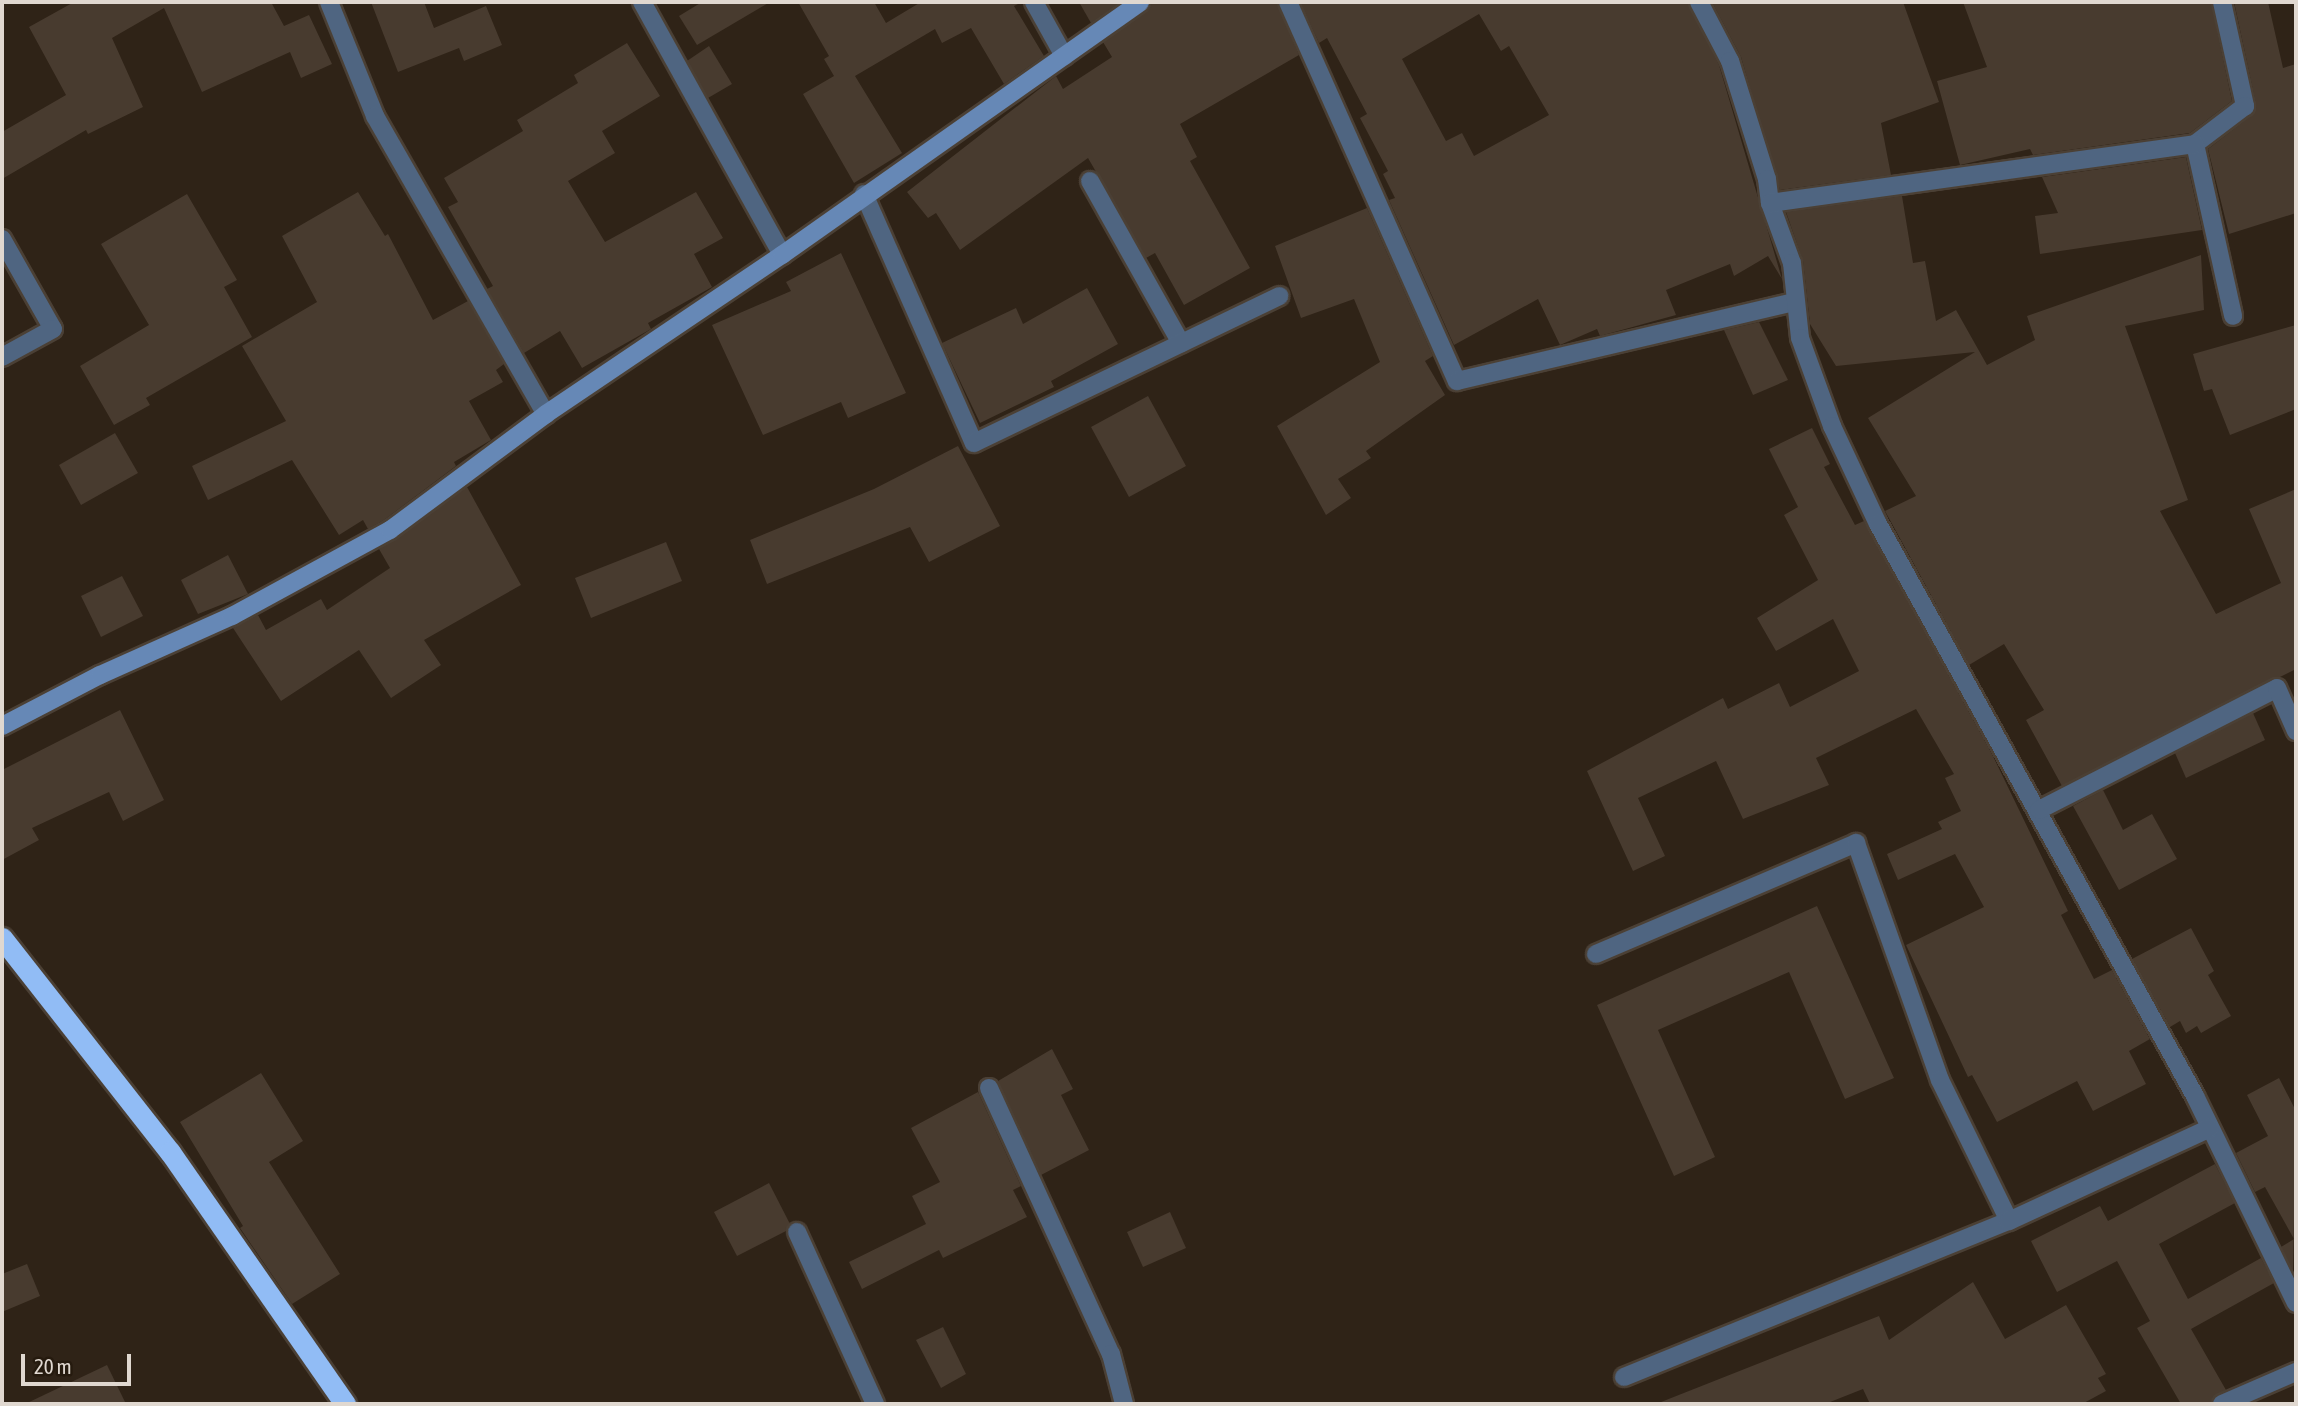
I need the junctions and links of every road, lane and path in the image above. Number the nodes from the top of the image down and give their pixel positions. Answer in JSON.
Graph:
{"nodes":[{"id":1,"x":329,"y":2,"type":"edge"},
{"id":2,"x":642,"y":2,"type":"edge"},
{"id":3,"x":1034,"y":2,"type":"edge"},
{"id":4,"x":1140,"y":2,"type":"edge"},
{"id":5,"x":1288,"y":2,"type":"edge"},
{"id":6,"x":1699,"y":2,"type":"edge"},
{"id":7,"x":2222,"y":2,"type":"edge"},
{"id":8,"x":1063,"y":56,"type":"junction"},
{"id":9,"x":2194,"y":144,"type":"junction"},
{"id":10,"x":1090,"y":181,"type":"dead end"},
{"id":11,"x":864,"y":194,"type":"junction"},
{"id":12,"x":1770,"y":203,"type":"junction"},
{"id":13,"x":2,"y":239,"type":"edge"},
{"id":14,"x":782,"y":255,"type":"junction"},
{"id":15,"x":1279,"y":296,"type":"dead end"},
{"id":16,"x":1795,"y":302,"type":"junction"},
{"id":17,"x":2233,"y":316,"type":"dead end"},
{"id":18,"x":1181,"y":343,"type":"junction"},
{"id":19,"x":2,"y":358,"type":"edge"},
{"id":20,"x":545,"y":414,"type":"junction"},
{"id":21,"x":2,"y":726,"type":"edge"},
{"id":22,"x":2296,"y":731,"type":"edge"},
{"id":23,"x":2039,"y":810,"type":"junction"},
{"id":24,"x":2,"y":938,"type":"edge"},
{"id":25,"x":1596,"y":954,"type":"dead end"},
{"id":26,"x":989,"y":1088,"type":"dead end"},
{"id":27,"x":2210,"y":1128,"type":"junction"},
{"id":28,"x":2009,"y":1221,"type":"junction"},
{"id":29,"x":797,"y":1232,"type":"dead end"},
{"id":30,"x":2296,"y":1303,"type":"edge"},
{"id":31,"x":2296,"y":1373,"type":"edge"},
{"id":32,"x":1624,"y":1377,"type":"dead end"},
{"id":33,"x":345,"y":1404,"type":"edge"},
{"id":34,"x":875,"y":1404,"type":"edge"},
{"id":35,"x":1124,"y":1404,"type":"edge"},
{"id":36,"x":2222,"y":1404,"type":"edge"}],
"edges":[{"from":1,"to":20,"type":"street"},
{"from":2,"to":14,"type":"street"},
{"from":3,"to":8,"type":"street"},
{"from":4,"to":8,"type":"street"},
{"from":5,"to":16,"type":"street"},
{"from":6,"to":12,"type":"street"},
{"from":7,"to":9,"type":"street"},
{"from":8,"to":11,"type":"street"},
{"from":9,"to":12,"type":"street"},
{"from":9,"to":17,"type":"street"},
{"from":10,"to":18,"type":"street"},
{"from":11,"to":14,"type":"street"},
{"from":11,"to":18,"type":"street"},
{"from":12,"to":16,"type":"street"},
{"from":13,"to":19,"type":"street"},
{"from":14,"to":20,"type":"street"},
{"from":15,"to":18,"type":"street"},
{"from":16,"to":23,"type":"street"},
{"from":20,"to":21,"type":"street"},
{"from":22,"to":23,"type":"street"},
{"from":23,"to":27,"type":"street"},
{"from":24,"to":33,"type":"highway"},
{"from":25,"to":28,"type":"street"},
{"from":26,"to":35,"type":"street"},
{"from":27,"to":28,"type":"street"},
{"from":27,"to":30,"type":"street"},
{"from":28,"to":32,"type":"street"},
{"from":29,"to":34,"type":"street"},
{"from":31,"to":36,"type":"street"}]}
